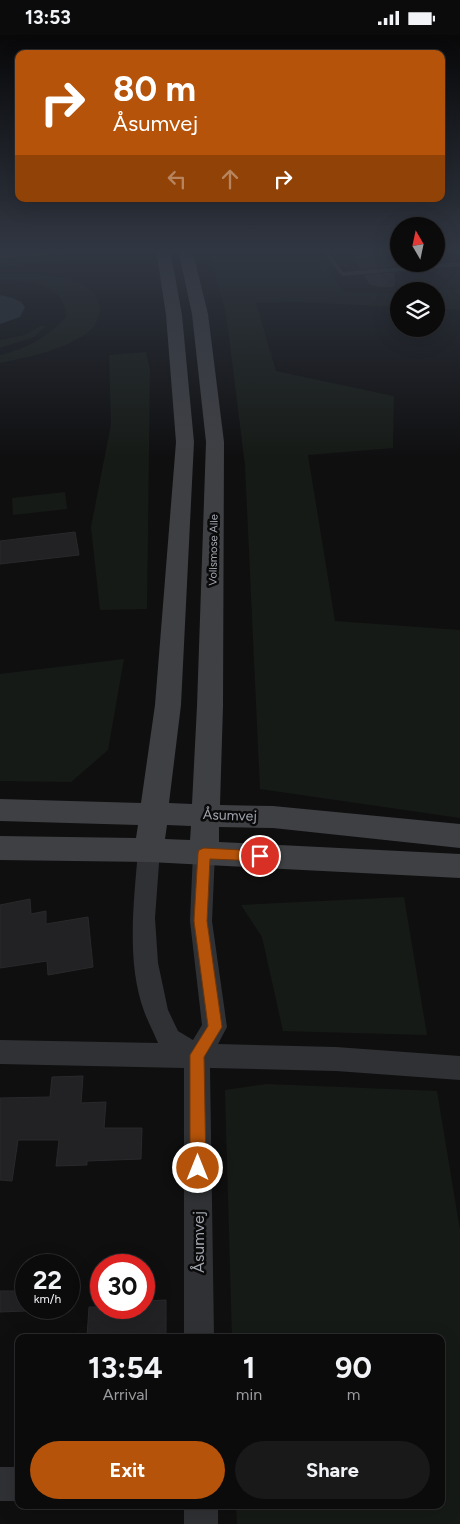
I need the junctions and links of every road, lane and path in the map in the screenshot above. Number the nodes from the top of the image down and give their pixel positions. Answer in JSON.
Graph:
{"nodes":[{"id":1,"x":174,"y":318,"type":"edge"},
{"id":2,"x":201,"y":318,"type":"edge"},
{"id":3,"x":0,"y":810,"type":"edge"},
{"id":4,"x":154,"y":814,"type":"junction"},
{"id":5,"x":205,"y":814,"type":"junction"},
{"id":6,"x":460,"y":836,"type":"edge"},
{"id":7,"x":0,"y":848,"type":"edge"},
{"id":8,"x":149,"y":850,"type":"junction"},
{"id":9,"x":204,"y":853,"type":"junction"},
{"id":10,"x":460,"y":866,"type":"edge"},
{"id":11,"x":0,"y":1052,"type":"edge"},
{"id":12,"x":197,"y":1055,"type":"junction"},
{"id":13,"x":460,"y":1068,"type":"edge"},
{"id":14,"x":199,"y":1334,"type":"edge"},
{"id":15,"x":0,"y":1484,"type":"edge"},
{"id":16,"x":15,"y":1484,"type":"edge"},
{"id":17,"x":201,"y":1509,"type":"edge"},
{"id":18,"x":201,"y":1524,"type":"edge"}],
"edges":[{"from":1,"to":4,"type":"street"},
{"from":2,"to":5,"type":"street","name":"Vollsmose Alle"},
{"from":3,"to":4,"type":"street","name":"Åsumvej"},
{"from":4,"to":5,"type":"street","name":"Åsumvej"},
{"from":4,"to":8,"type":"street"},
{"from":5,"to":6,"type":"street","name":"Åsumvej"},
{"from":5,"to":9,"type":"street","name":"Vollsmose Alle"},
{"from":7,"to":8,"type":"street"},
{"from":8,"to":9,"type":"street"},
{"from":8,"to":12,"type":"street"},
{"from":9,"to":10,"type":"street"},
{"from":9,"to":12,"type":"street"},
{"from":11,"to":12,"type":"street"},
{"from":12,"to":13,"type":"street"},
{"from":12,"to":14,"type":"street","name":"Åsumvej"},
{"from":15,"to":16,"type":"street"},
{"from":17,"to":18,"type":"street"}]}
